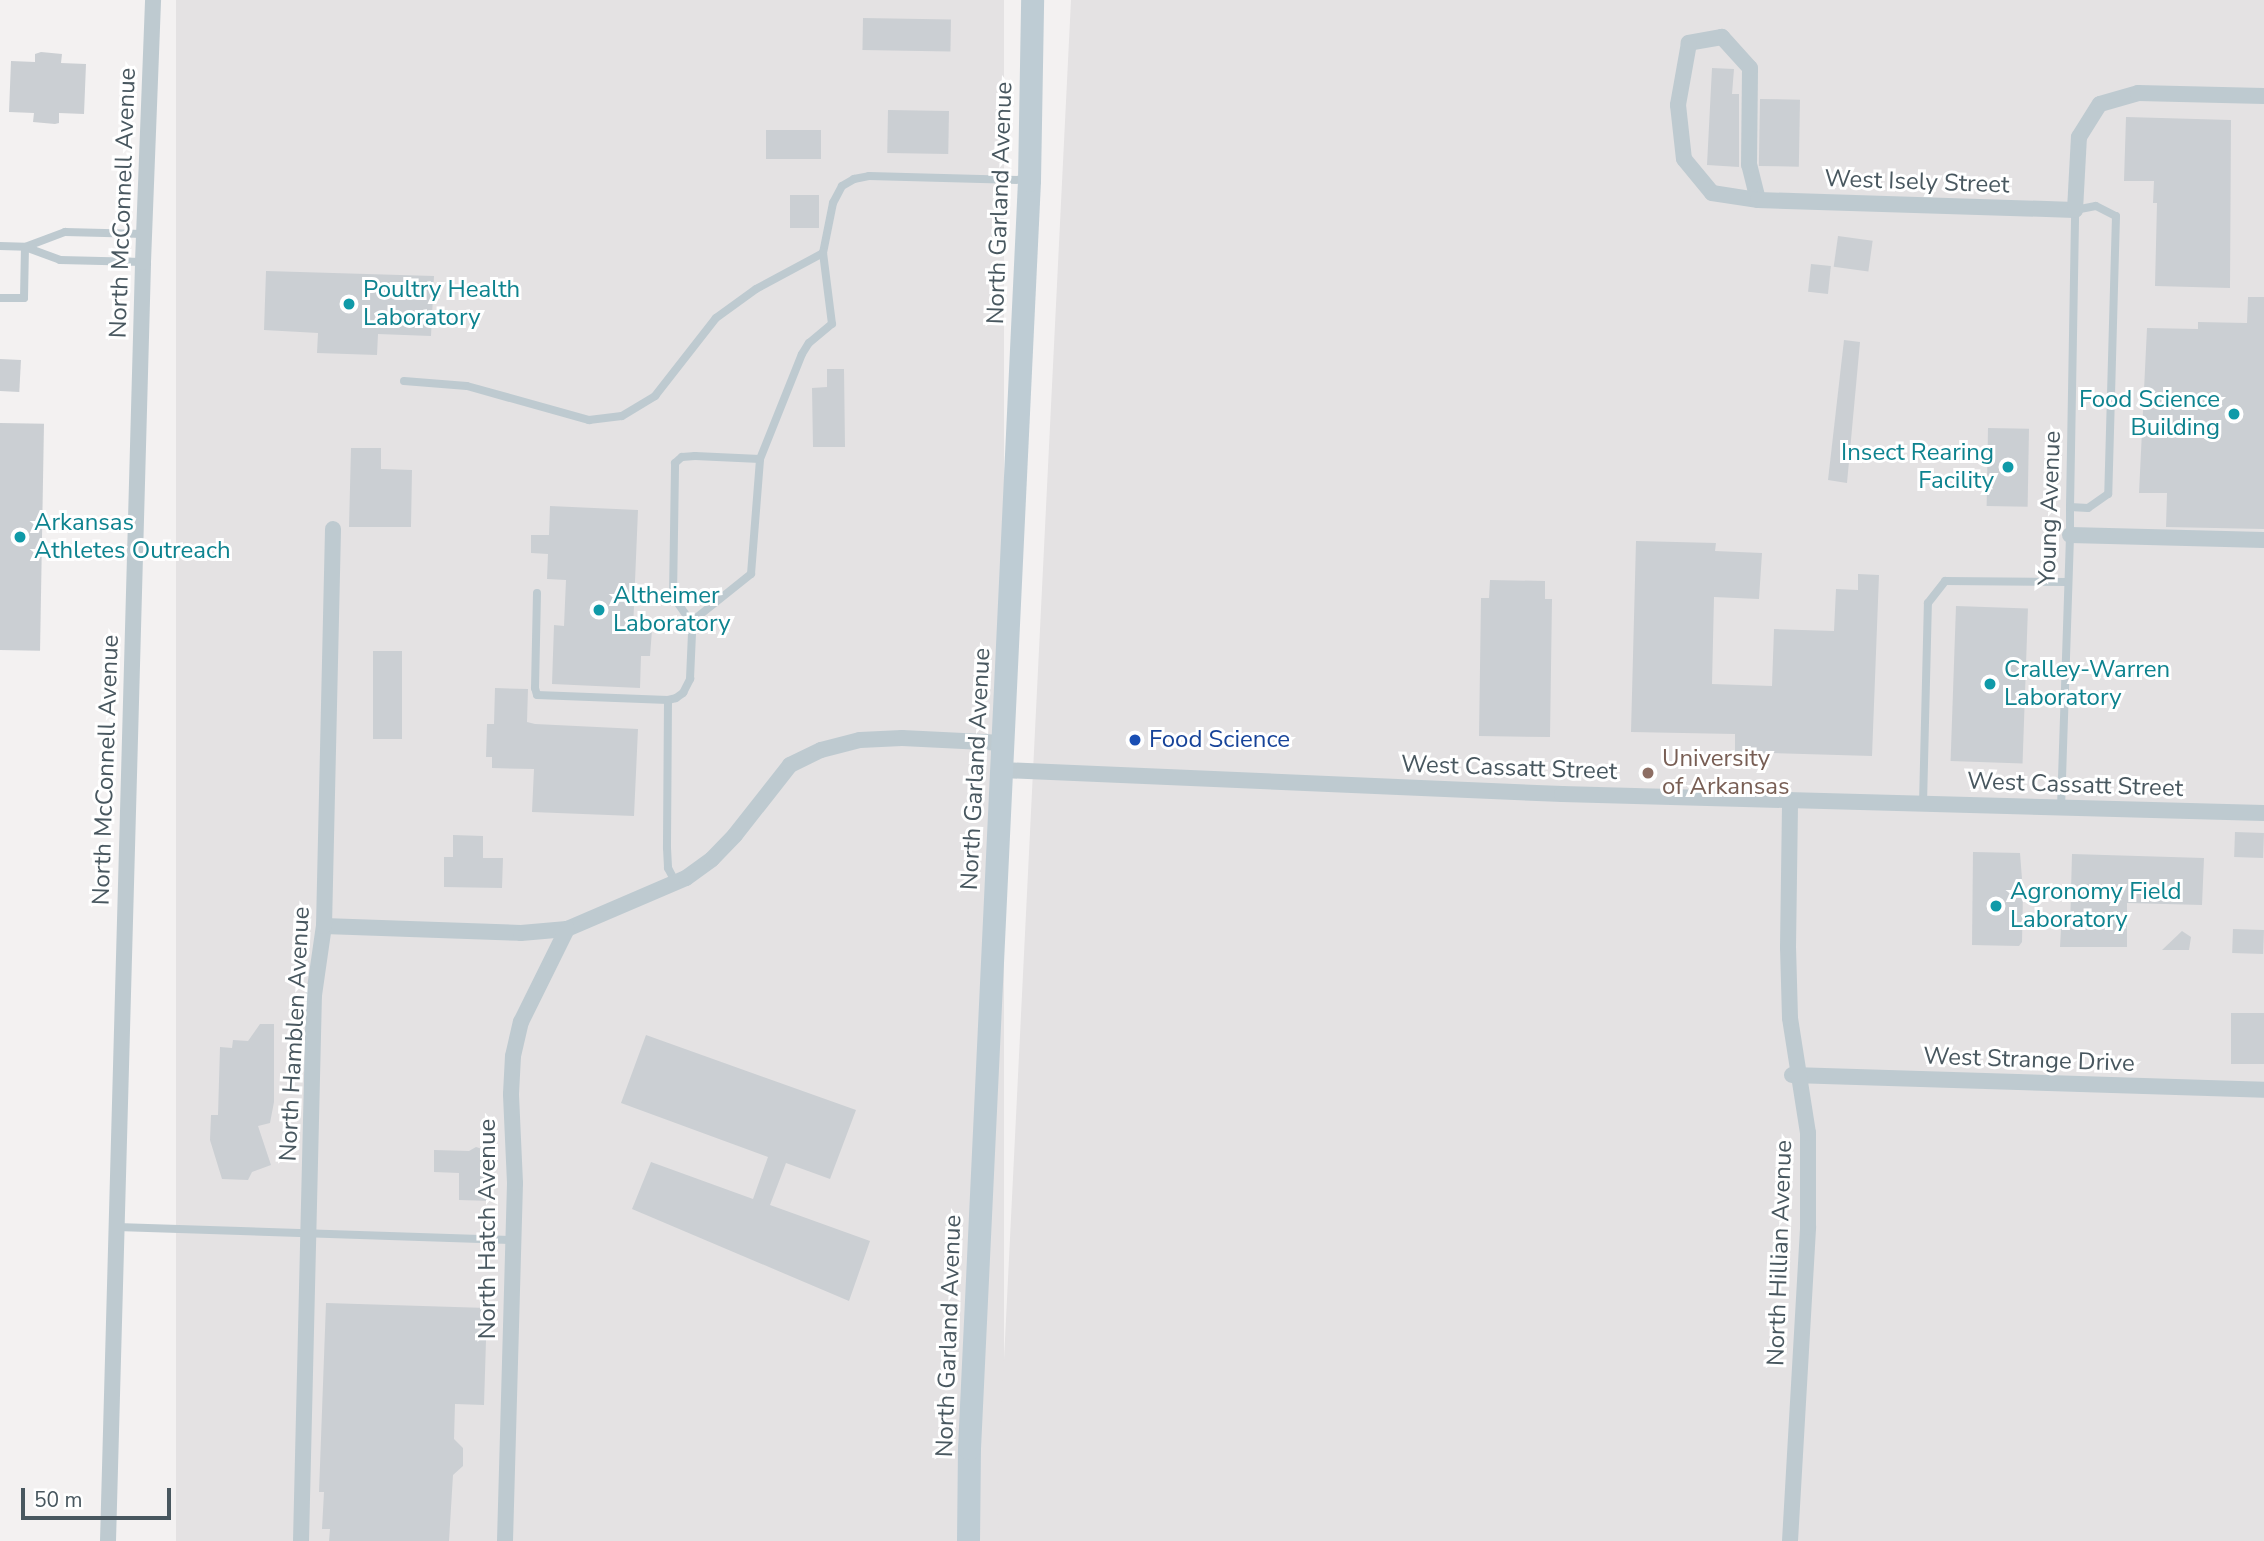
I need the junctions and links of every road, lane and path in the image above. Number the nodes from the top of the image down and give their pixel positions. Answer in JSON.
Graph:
{"nodes":[{"id":1,"x":153,"y":0,"type":"edge"},
{"id":2,"x":1032,"y":0,"type":"edge"},
{"id":3,"x":2264,"y":96,"type":"edge"},
{"id":4,"x":1028,"y":180,"type":"junction"},
{"id":5,"x":1758,"y":200,"type":"junction"},
{"id":6,"x":2075,"y":210,"type":"junction"},
{"id":7,"x":144,"y":234,"type":"junction"},
{"id":8,"x":0,"y":246,"type":"edge"},
{"id":9,"x":25,"y":247,"type":"junction"},
{"id":10,"x":823,"y":253,"type":"junction"},
{"id":11,"x":143,"y":262,"type":"junction"},
{"id":12,"x":0,"y":298,"type":"edge"},
{"id":13,"x":404,"y":381,"type":"dead end"},
{"id":14,"x":760,"y":459,"type":"junction"},
{"id":15,"x":2070,"y":507,"type":"junction"},
{"id":16,"x":333,"y":528,"type":"dead end"},
{"id":17,"x":2070,"y":535,"type":"junction"},
{"id":18,"x":2264,"y":540,"type":"edge"},
{"id":19,"x":2067,"y":582,"type":"junction"},
{"id":20,"x":537,"y":593,"type":"dead end"},
{"id":21,"x":691,"y":622,"type":"junction"},
{"id":22,"x":668,"y":700,"type":"junction"},
{"id":23,"x":1004,"y":743,"type":"junction"},
{"id":24,"x":1003,"y":769,"type":"junction"},
{"id":25,"x":1790,"y":800,"type":"junction"},
{"id":26,"x":1923,"y":804,"type":"junction"},
{"id":27,"x":2061,"y":808,"type":"junction"},
{"id":28,"x":2264,"y":813,"type":"edge"},
{"id":29,"x":676,"y":883,"type":"junction"},
{"id":30,"x":324,"y":926,"type":"junction"},
{"id":31,"x":567,"y":929,"type":"junction"},
{"id":32,"x":1795,"y":1076,"type":"junction"},
{"id":33,"x":2264,"y":1090,"type":"edge"},
{"id":34,"x":117,"y":1227,"type":"junction"},
{"id":35,"x":309,"y":1234,"type":"junction"},
{"id":36,"x":514,"y":1240,"type":"junction"},
{"id":37,"x":108,"y":1541,"type":"edge"},
{"id":38,"x":301,"y":1541,"type":"edge"},
{"id":39,"x":505,"y":1541,"type":"edge"},
{"id":40,"x":968,"y":1541,"type":"edge"},
{"id":41,"x":1790,"y":1541,"type":"edge"}],
"edges":[{"from":1,"to":7,"type":"street","name":"North McConnell Avenue"},
{"from":2,"to":4,"type":"main road","name":"North Garland Avenue"},
{"from":3,"to":6,"type":"street"},
{"from":4,"to":10,"type":"lane"},
{"from":4,"to":23,"type":"main road","name":"North Garland Avenue"},
{"from":5,"to":5,"type":"street","name":"West Isely Street"},
{"from":5,"to":6,"type":"street","name":"West Isely Street"},
{"from":6,"to":15,"type":"lane","name":"Young Avenue"},
{"from":6,"to":15,"type":"lane"},
{"from":7,"to":9,"type":"lane"},
{"from":7,"to":11,"type":"street","name":"North McConnell Avenue"},
{"from":8,"to":9,"type":"lane"},
{"from":9,"to":11,"type":"lane"},
{"from":9,"to":12,"type":"lane"},
{"from":10,"to":13,"type":"lane"},
{"from":10,"to":14,"type":"lane"},
{"from":11,"to":34,"type":"street","name":"North McConnell Avenue"},
{"from":14,"to":21,"type":"lane"},
{"from":14,"to":21,"type":"lane"},
{"from":15,"to":17,"type":"lane","name":"Young Avenue"},
{"from":16,"to":30,"type":"street","name":"North Hamblen Avenue"},
{"from":17,"to":18,"type":"street"},
{"from":17,"to":19,"type":"lane","name":"Young Avenue"},
{"from":19,"to":26,"type":"lane"},
{"from":19,"to":27,"type":"lane","name":"Young Avenue"},
{"from":20,"to":22,"type":"lane"},
{"from":21,"to":22,"type":"lane"},
{"from":22,"to":29,"type":"lane"},
{"from":23,"to":24,"type":"main road","name":"North Garland Avenue"},
{"from":23,"to":29,"type":"street"},
{"from":24,"to":25,"type":"street","name":"West Cassatt Street"},
{"from":24,"to":40,"type":"main road","name":"North Garland Avenue"},
{"from":25,"to":26,"type":"street","name":"West Cassatt Street"},
{"from":25,"to":32,"type":"street","name":"North Hillian Avenue"},
{"from":26,"to":27,"type":"street","name":"West Cassatt Street"},
{"from":27,"to":28,"type":"street","name":"West Cassatt Street"},
{"from":29,"to":31,"type":"street"},
{"from":30,"to":31,"type":"street"},
{"from":30,"to":35,"type":"street","name":"North Hamblen Avenue"},
{"from":31,"to":36,"type":"street","name":"North Hatch Avenue"},
{"from":32,"to":33,"type":"street","name":"West Strange Drive"},
{"from":32,"to":41,"type":"street","name":"North Hillian Avenue"},
{"from":34,"to":35,"type":"lane"},
{"from":34,"to":37,"type":"street","name":"North McConnell Avenue"},
{"from":35,"to":36,"type":"lane"},
{"from":35,"to":38,"type":"street","name":"North Hamblen Avenue"},
{"from":36,"to":39,"type":"street","name":"North Hatch Avenue"}]}
